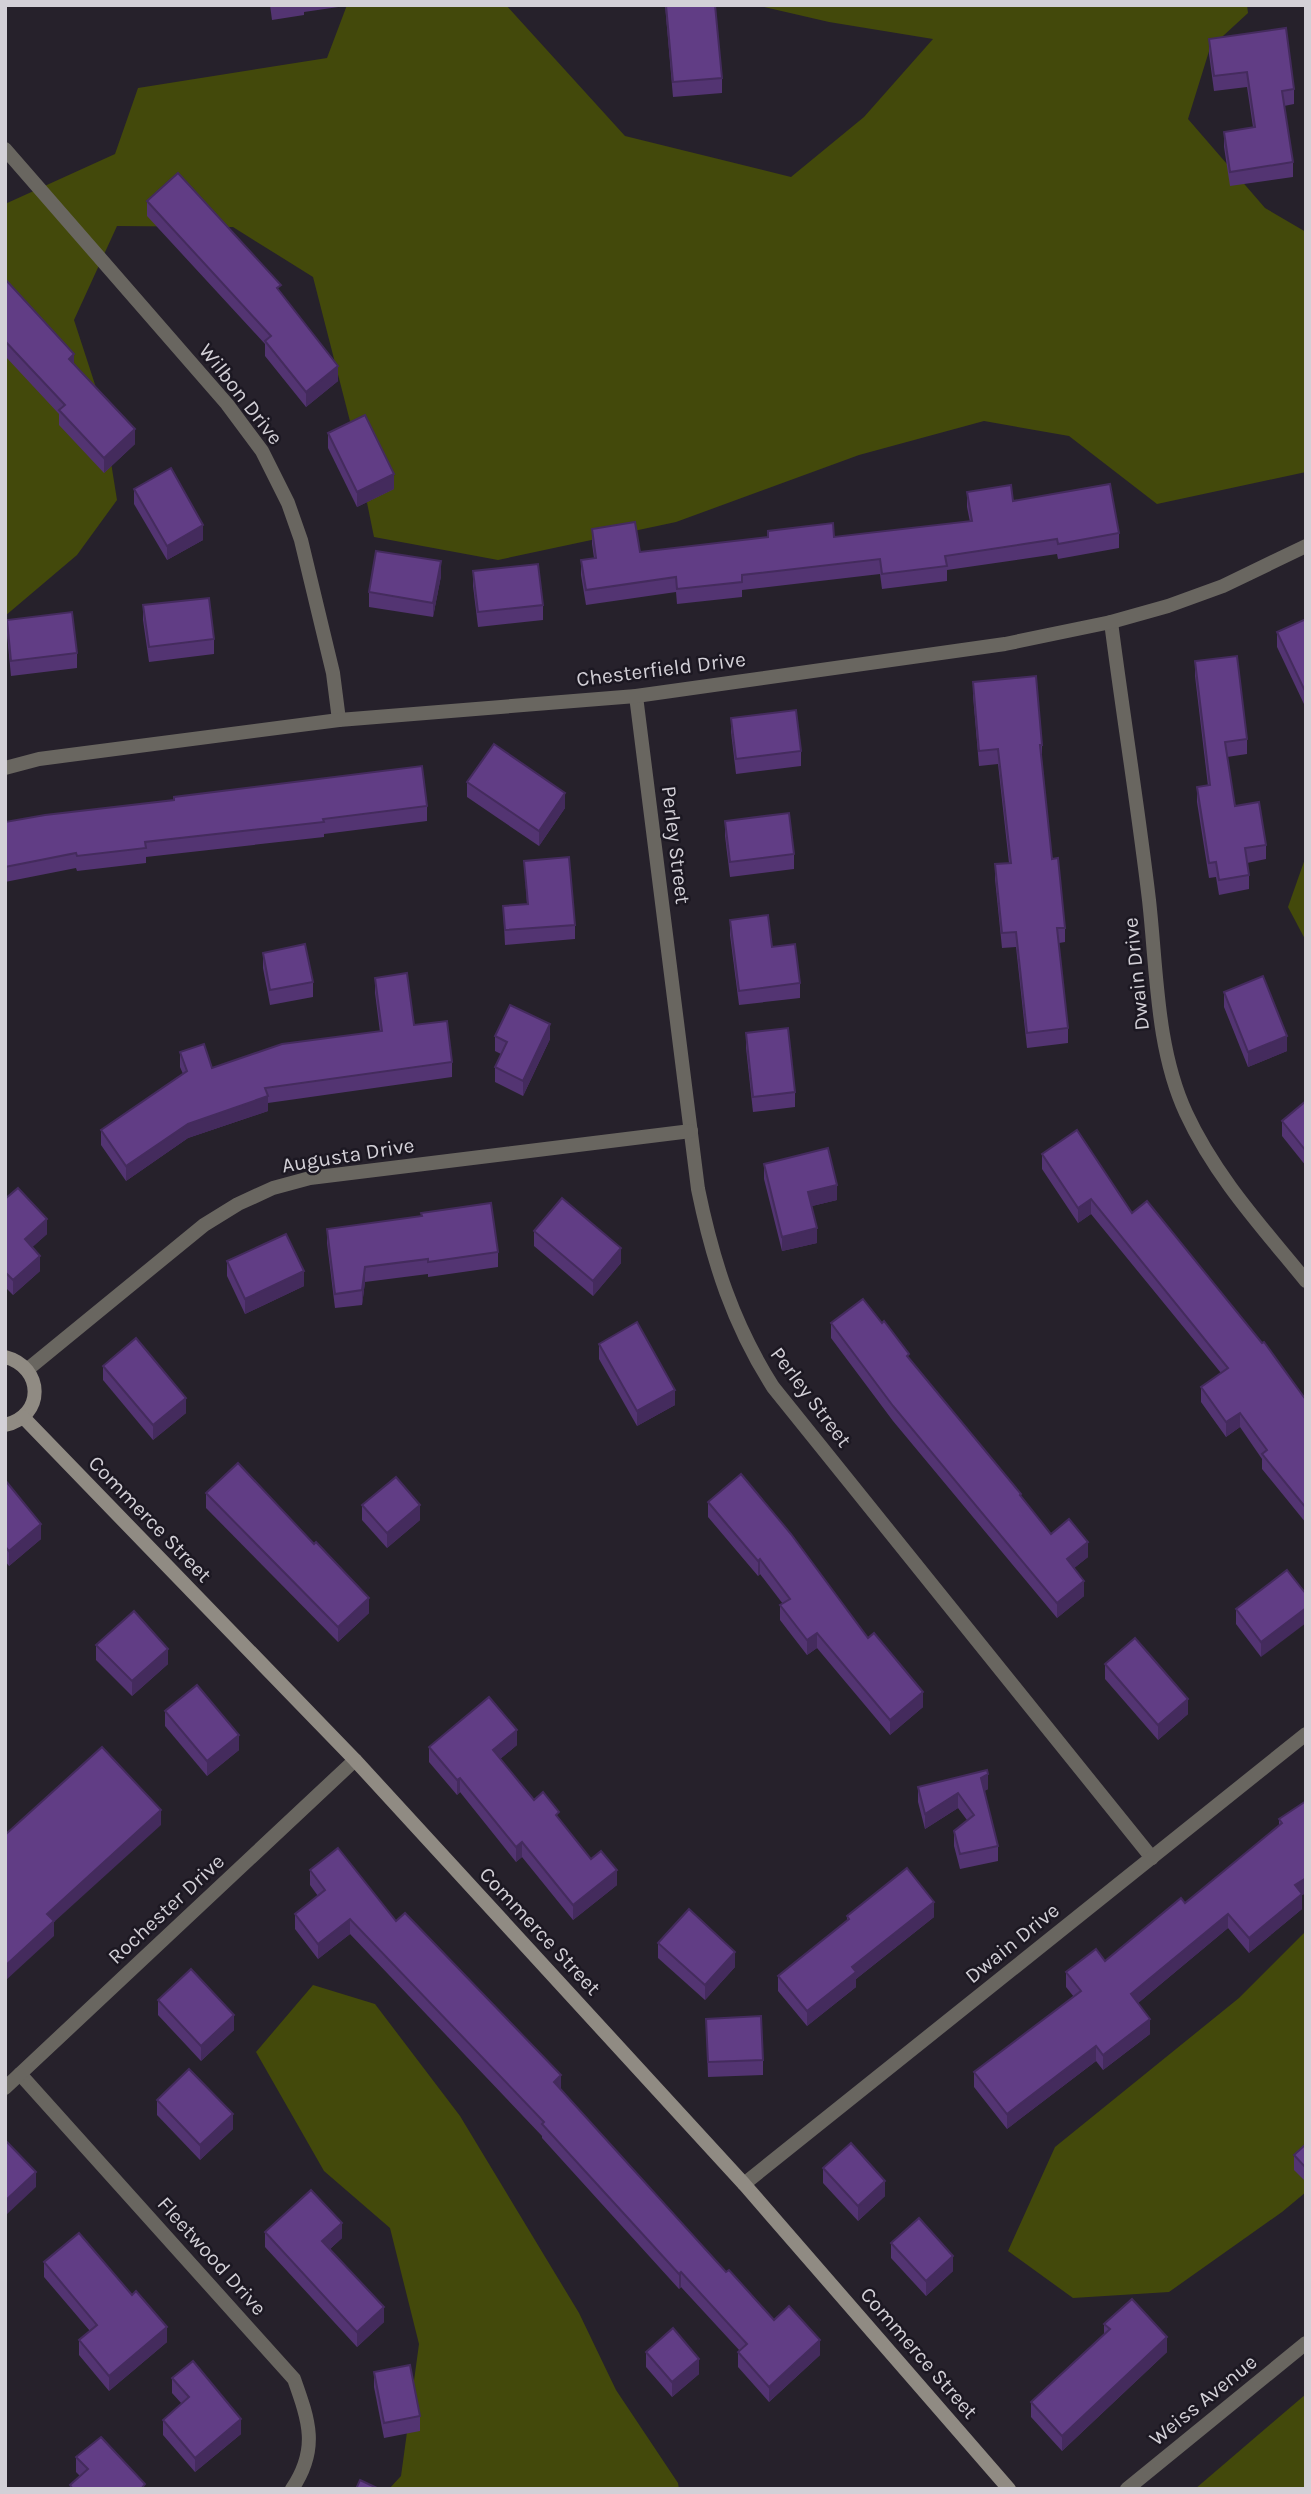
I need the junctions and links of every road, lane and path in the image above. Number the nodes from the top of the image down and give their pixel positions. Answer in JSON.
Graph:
{"nodes":[{"id":1,"x":5,"y":149,"type":"edge"},
{"id":2,"x":1306,"y":546,"type":"edge"},
{"id":3,"x":1111,"y":622,"type":"junction"},
{"id":4,"x":636,"y":696,"type":"junction"},
{"id":5,"x":339,"y":720,"type":"junction"},
{"id":6,"x":5,"y":768,"type":"edge"},
{"id":7,"x":691,"y":1131,"type":"junction"},
{"id":8,"x":1306,"y":1280,"type":"edge"},
{"id":9,"x":5,"y":1357,"type":"edge"},
{"id":10,"x":28,"y":1369,"type":"junction"},
{"id":11,"x":23,"y":1418,"type":"junction"},
{"id":12,"x":5,"y":1425,"type":"edge"},
{"id":13,"x":1306,"y":1734,"type":"edge"},
{"id":14,"x":355,"y":1760,"type":"junction"},
{"id":15,"x":1152,"y":1858,"type":"junction"},
{"id":16,"x":20,"y":2074,"type":"junction"},
{"id":17,"x":5,"y":2088,"type":"edge"},
{"id":18,"x":744,"y":2184,"type":"junction"},
{"id":19,"x":1306,"y":2343,"type":"edge"},
{"id":20,"x":292,"y":2489,"type":"edge"},
{"id":21,"x":1009,"y":2489,"type":"edge"},
{"id":22,"x":1127,"y":2489,"type":"edge"}],
"edges":[{"from":1,"to":5,"type":"street","name":"Wilbon Drive"},
{"from":2,"to":3,"type":"street","name":"Chesterfield Drive"},
{"from":3,"to":4,"type":"street","name":"Chesterfield Drive"},
{"from":3,"to":8,"type":"street","name":"Dwain Drive"},
{"from":4,"to":5,"type":"street","name":"Chesterfield Drive"},
{"from":4,"to":7,"type":"street","name":"Perley Street"},
{"from":5,"to":6,"type":"street","name":"Chesterfield Drive"},
{"from":7,"to":10,"type":"street","name":"Augusta Drive"},
{"from":7,"to":15,"type":"street","name":"Perley Street"},
{"from":9,"to":10,"type":"street"},
{"from":10,"to":11,"type":"street"},
{"from":11,"to":12,"type":"street"},
{"from":11,"to":14,"type":"street","name":"Commerce Street"},
{"from":13,"to":15,"type":"street","name":"Dwain Drive"},
{"from":14,"to":16,"type":"street","name":"Rochester Drive"},
{"from":14,"to":18,"type":"street","name":"Commerce Street"},
{"from":15,"to":18,"type":"street","name":"Dwain Drive"},
{"from":16,"to":17,"type":"street","name":"Rochester Drive"},
{"from":16,"to":20,"type":"street","name":"Fleetwood Drive"},
{"from":18,"to":21,"type":"street","name":"Commerce Street"},
{"from":19,"to":22,"type":"street","name":"Weiss Avenue"}]}
